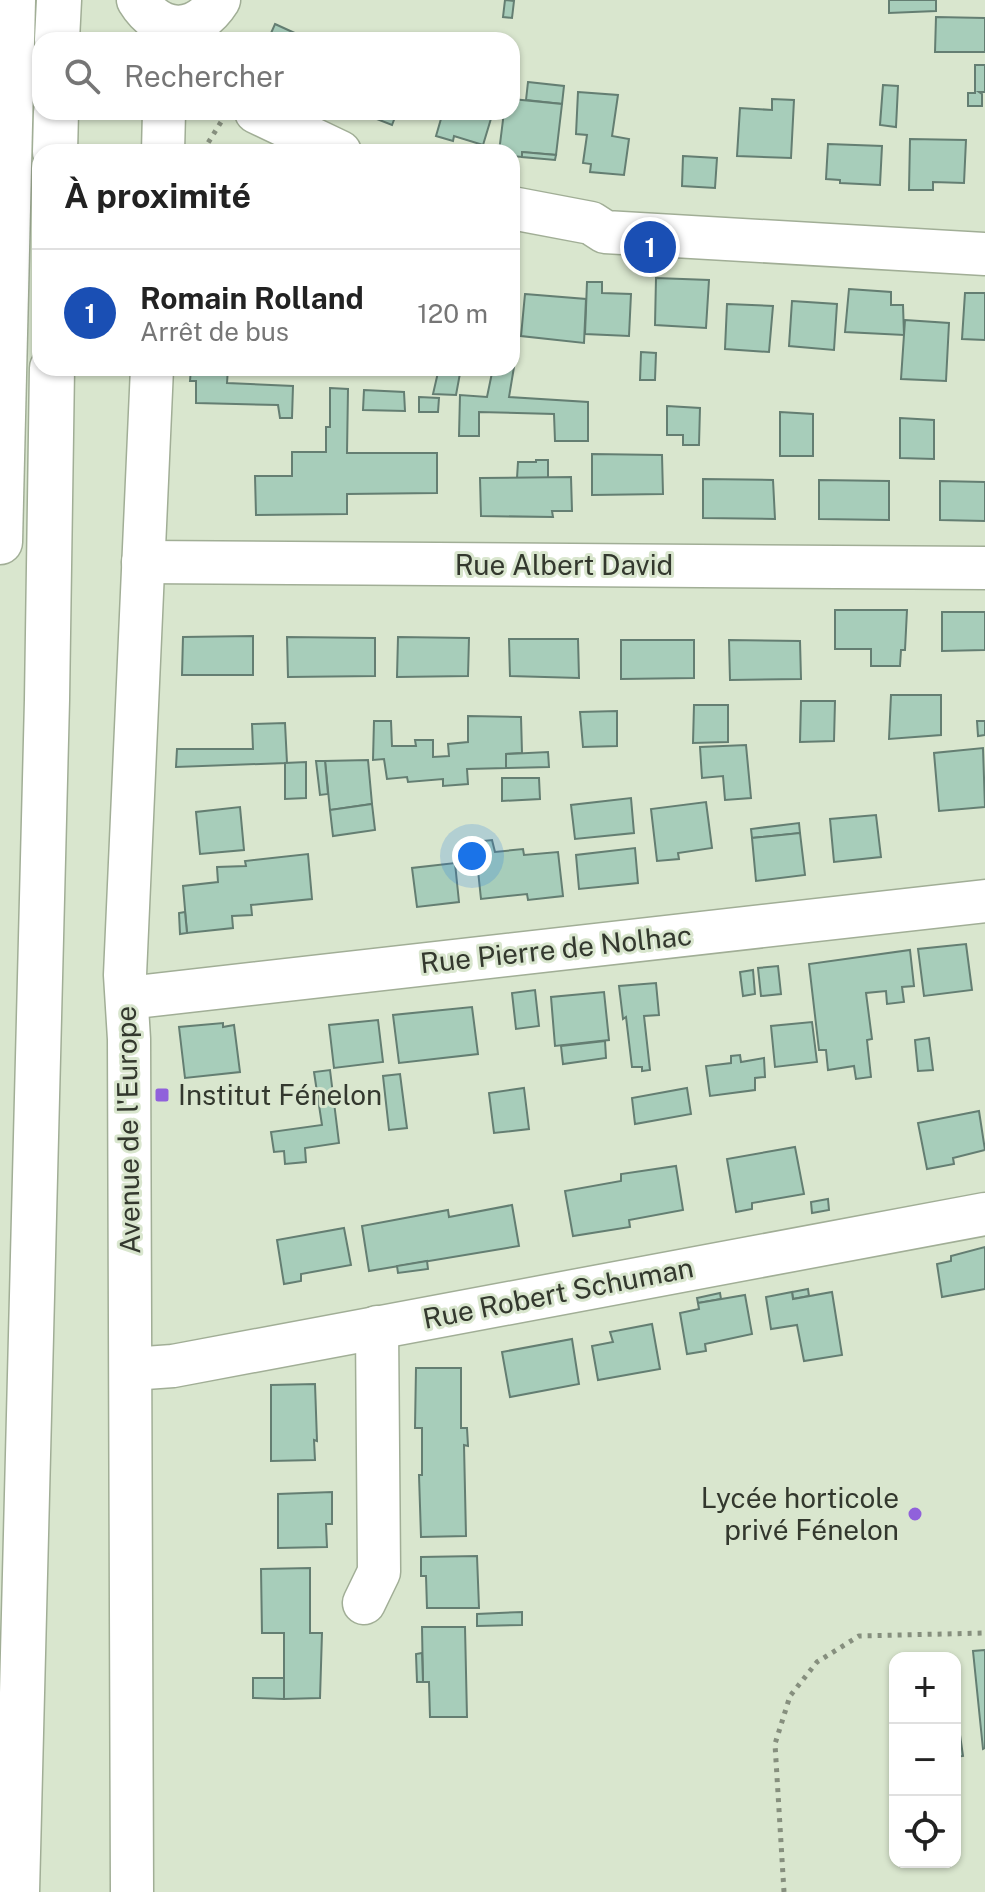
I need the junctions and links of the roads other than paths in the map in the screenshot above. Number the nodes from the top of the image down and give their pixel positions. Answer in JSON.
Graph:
{"nodes":[{"id":1,"x":13,"y":0,"type":"edge"},
{"id":2,"x":59,"y":0,"type":"edge"},
{"id":3,"x":57,"y":32,"type":"edge"},
{"id":4,"x":56,"y":120,"type":"edge"},
{"id":5,"x":251,"y":120,"type":"edge"},
{"id":6,"x":55,"y":144,"type":"edge"},
{"id":7,"x":318,"y":144,"type":"edge"},
{"id":8,"x":520,"y":210,"type":"edge"},
{"id":9,"x":985,"y":254,"type":"edge"},
{"id":10,"x":52,"y":376,"type":"edge"},
{"id":11,"x":152,"y":376,"type":"edge"},
{"id":12,"x":0,"y":542,"type":"edge"},
{"id":13,"x":143,"y":562,"type":"junction"},
{"id":14,"x":985,"y":568,"type":"edge"},
{"id":15,"x":985,"y":901,"type":"edge"},
{"id":16,"x":127,"y":998,"type":"junction"},
{"id":17,"x":985,"y":1214,"type":"edge"},
{"id":18,"x":377,"y":1327,"type":"junction"},
{"id":19,"x":131,"y":1369,"type":"junction"},
{"id":20,"x":364,"y":1603,"type":"dead end"},
{"id":21,"x":18,"y":1826,"type":"junction"},
{"id":22,"x":17,"y":1892,"type":"edge"},
{"id":23,"x":31,"y":1892,"type":"edge"},
{"id":24,"x":132,"y":1892,"type":"edge"}],
"edges":[{"from":1,"to":12,"type":"highway"},
{"from":2,"to":3,"type":"highway"},
{"from":4,"to":6,"type":"highway"},
{"from":5,"to":7,"type":"street"},
{"from":8,"to":9,"type":"street"},
{"from":10,"to":21,"type":"highway"},
{"from":11,"to":13,"type":"street","name":"Avenue de l'Europe"},
{"from":13,"to":14,"type":"street","name":"Rue Albert David"},
{"from":13,"to":16,"type":"street","name":"Avenue de l'Europe"},
{"from":15,"to":16,"type":"street","name":"Rue Pierre de Nolhac"},
{"from":16,"to":19,"type":"street","name":"Avenue de l'Europe"},
{"from":17,"to":18,"type":"street","name":"Rue Robert Schuman"},
{"from":18,"to":19,"type":"street","name":"Rue Robert Schuman"},
{"from":18,"to":20,"type":"street"},
{"from":19,"to":24,"type":"street","name":"Avenue de l'Europe"},
{"from":21,"to":22,"type":"highway"},
{"from":21,"to":23,"type":"highway"}]}
